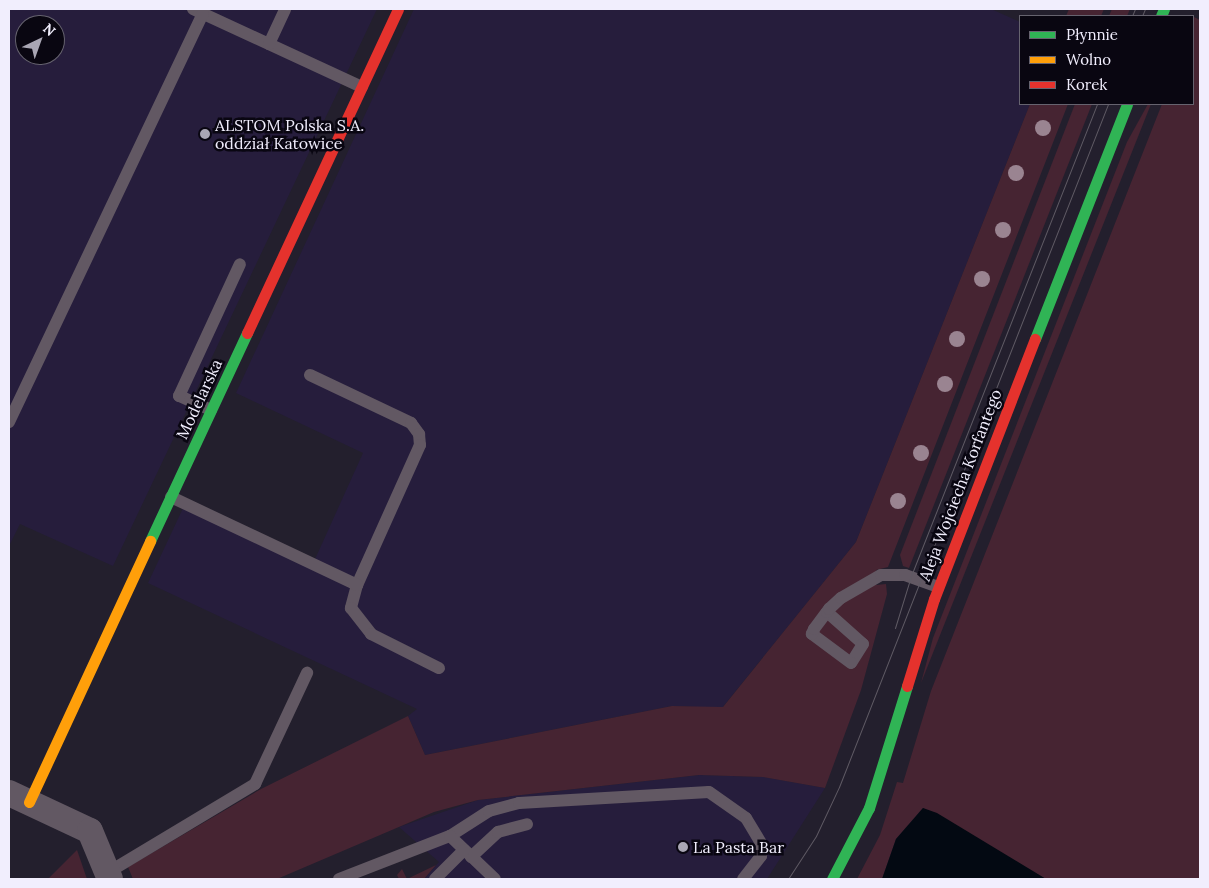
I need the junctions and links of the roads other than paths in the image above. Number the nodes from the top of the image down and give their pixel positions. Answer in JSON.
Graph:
{"nodes":[{"id":1,"x":285,"y":9,"type":"edge"},
{"id":2,"x":398,"y":9,"type":"edge"},
{"id":3,"x":198,"y":11,"type":"edge"},
{"id":4,"x":269,"y":44,"type":"junction"},
{"id":5,"x":362,"y":87,"type":"junction"},
{"id":6,"x":1127,"y":105,"type":"edge"},
{"id":7,"x":240,"y":264,"type":"dead end"},
{"id":8,"x":310,"y":375,"type":"dead end"},
{"id":9,"x":211,"y":410,"type":"junction"},
{"id":10,"x":9,"y":422,"type":"edge"},
{"id":11,"x":171,"y":497,"type":"junction"},
{"id":12,"x":357,"y":585,"type":"junction"},
{"id":13,"x":938,"y":587,"type":"junction"},
{"id":14,"x":827,"y":612,"type":"dead end"},
{"id":15,"x":439,"y":668,"type":"dead end"},
{"id":16,"x":307,"y":673,"type":"dead end"},
{"id":17,"x":19,"y":797,"type":"edge"},
{"id":18,"x":527,"y":824,"type":"dead end"},
{"id":19,"x":450,"y":836,"type":"junction"},
{"id":20,"x":467,"y":853,"type":"junction"},
{"id":21,"x":109,"y":876,"type":"edge"},
{"id":22,"x":339,"y":879,"type":"edge"},
{"id":23,"x":435,"y":879,"type":"edge"},
{"id":24,"x":496,"y":879,"type":"edge"},
{"id":25,"x":743,"y":879,"type":"edge"},
{"id":26,"x":832,"y":879,"type":"edge"}],
"edges":[{"from":1,"to":4,"type":"lane"},
{"from":2,"to":5,"type":"street","name":"Modelarska"},
{"from":3,"to":4,"type":"lane"},
{"from":3,"to":10,"type":"lane"},
{"from":4,"to":5,"type":"lane"},
{"from":5,"to":9,"type":"street","name":"Modelarska"},
{"from":6,"to":13,"type":"street","name":"Aleja Wojciecha Korfantego"},
{"from":7,"to":9,"type":"lane"},
{"from":8,"to":12,"type":"lane"},
{"from":9,"to":11,"type":"street","name":"Modelarska"},
{"from":11,"to":12,"type":"lane"},
{"from":11,"to":17,"type":"street","name":"Modelarska"},
{"from":12,"to":15,"type":"lane"},
{"from":13,"to":14,"type":"lane"},
{"from":13,"to":26,"type":"street","name":"Aleja Wojciecha Korfantego"},
{"from":16,"to":21,"type":"lane"},
{"from":17,"to":21,"type":"street"},
{"from":18,"to":20,"type":"lane"},
{"from":19,"to":20,"type":"lane"},
{"from":19,"to":22,"type":"lane"},
{"from":19,"to":25,"type":"lane"},
{"from":20,"to":23,"type":"lane"},
{"from":20,"to":24,"type":"lane"}]}
